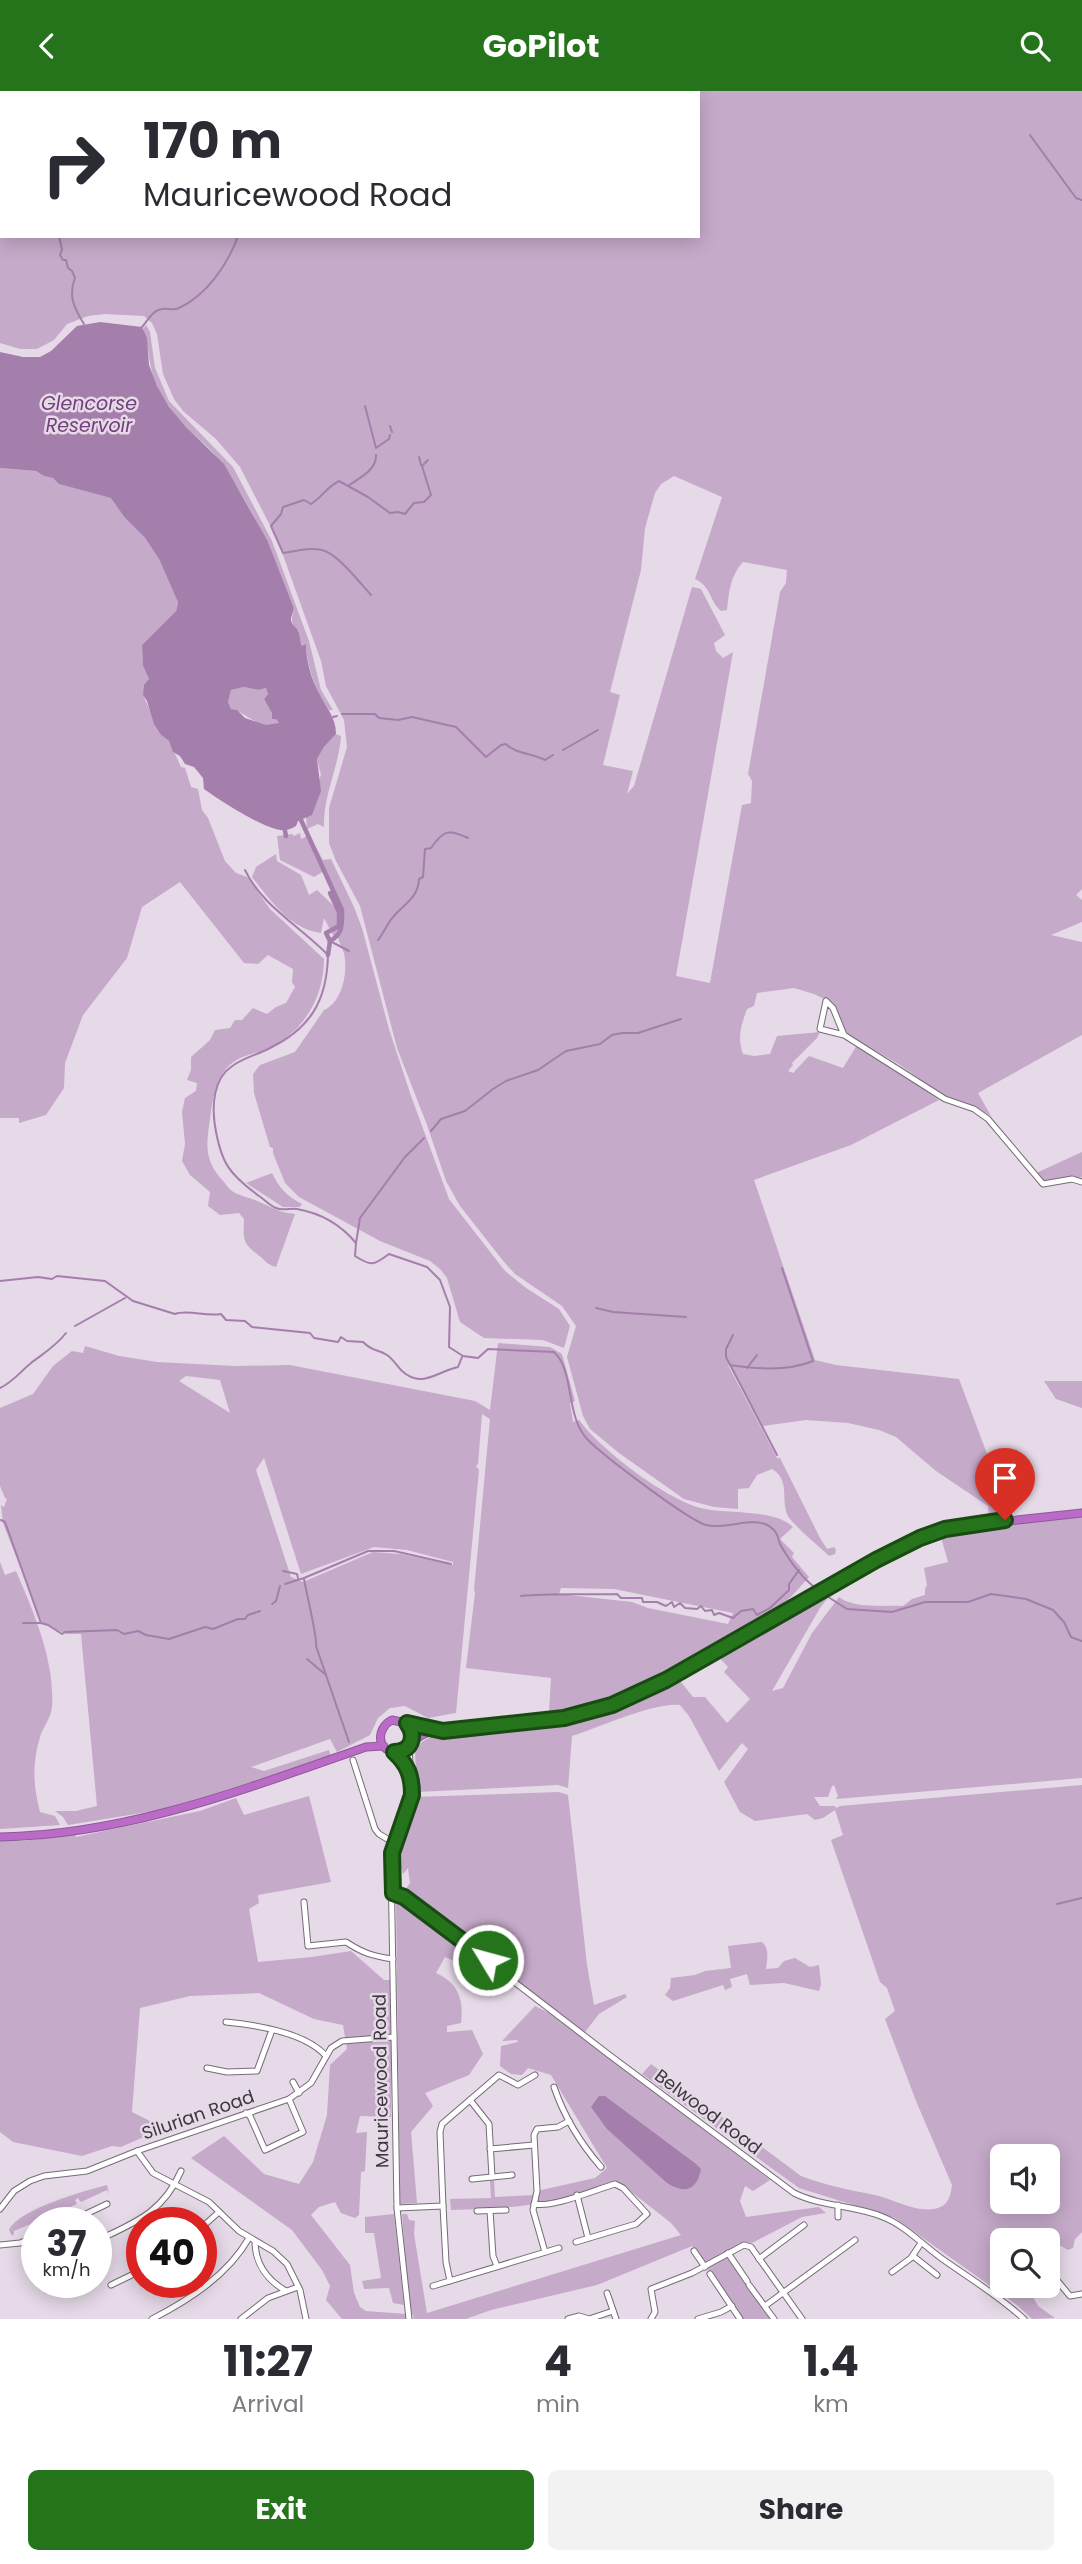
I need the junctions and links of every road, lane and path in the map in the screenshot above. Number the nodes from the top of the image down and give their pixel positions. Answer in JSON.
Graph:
{"nodes":[{"id":1,"x":844,"y":1035,"type":"junction"},
{"id":2,"x":1082,"y":1182,"type":"edge"},
{"id":3,"x":1082,"y":1513,"type":"edge"},
{"id":4,"x":407,"y":1723,"type":"junction"},
{"id":5,"x":435,"y":1730,"type":"junction"},
{"id":6,"x":380,"y":1736,"type":"junction"},
{"id":7,"x":410,"y":1744,"type":"junction"},
{"id":8,"x":384,"y":1746,"type":"junction"},
{"id":9,"x":366,"y":1747,"type":"junction"},
{"id":10,"x":394,"y":1752,"type":"junction"},
{"id":11,"x":353,"y":1760,"type":"dead end"},
{"id":12,"x":410,"y":1772,"type":"junction"},
{"id":13,"x":0,"y":1837,"type":"edge"},
{"id":14,"x":394,"y":1843,"type":"junction"},
{"id":15,"x":393,"y":1893,"type":"junction"},
{"id":16,"x":303,"y":1902,"type":"dead end"},
{"id":17,"x":393,"y":1959,"type":"junction"},
{"id":18,"x":226,"y":2022,"type":"dead end"},
{"id":19,"x":272,"y":2030,"type":"junction"},
{"id":20,"x":394,"y":2037,"type":"junction"},
{"id":21,"x":326,"y":2056,"type":"junction"},
{"id":22,"x":207,"y":2068,"type":"dead end"},
{"id":23,"x":535,"y":2075,"type":"dead end"},
{"id":24,"x":293,"y":2082,"type":"dead end"},
{"id":25,"x":554,"y":2087,"type":"dead end"},
{"id":26,"x":299,"y":2093,"type":"junction"},
{"id":27,"x":289,"y":2099,"type":"junction"},
{"id":28,"x":470,"y":2100,"type":"junction"},
{"id":29,"x":246,"y":2113,"type":"junction"},
{"id":30,"x":569,"y":2121,"type":"junction"},
{"id":31,"x":534,"y":2145,"type":"junction"},
{"id":32,"x":491,"y":2149,"type":"junction"},
{"id":33,"x":137,"y":2151,"type":"junction"},
{"id":34,"x":601,"y":2167,"type":"dead end"},
{"id":35,"x":181,"y":2171,"type":"dead end"},
{"id":36,"x":512,"y":2175,"type":"dead end"},
{"id":37,"x":492,"y":2177,"type":"junction"},
{"id":38,"x":472,"y":2179,"type":"dead end"},
{"id":39,"x":174,"y":2186,"type":"junction"},
{"id":40,"x":577,"y":2195,"type":"junction"},
{"id":41,"x":107,"y":2204,"type":"dead end"},
{"id":42,"x":534,"y":2204,"type":"junction"},
{"id":43,"x":838,"y":2205,"type":"junction"},
{"id":44,"x":443,"y":2206,"type":"junction"},
{"id":45,"x":101,"y":2207,"type":"edge"},
{"id":46,"x":397,"y":2208,"type":"junction"},
{"id":47,"x":0,"y":2209,"type":"edge"},
{"id":48,"x":506,"y":2210,"type":"dead end"},
{"id":49,"x":477,"y":2211,"type":"dead end"},
{"id":50,"x":490,"y":2211,"type":"junction"},
{"id":51,"x":219,"y":2212,"type":"joint"},
{"id":52,"x":838,"y":2217,"type":"dead end"},
{"id":53,"x":799,"y":2226,"type":"dead end"},
{"id":54,"x":112,"y":2234,"type":"edge"},
{"id":55,"x":588,"y":2238,"type":"junction"},
{"id":56,"x":252,"y":2240,"type":"junction"},
{"id":57,"x":855,"y":2241,"type":"dead end"},
{"id":58,"x":576,"y":2242,"type":"dead end"},
{"id":59,"x":21,"y":2243,"type":"edge"},
{"id":60,"x":921,"y":2243,"type":"junction"},
{"id":61,"x":0,"y":2245,"type":"edge"},
{"id":62,"x":559,"y":2248,"type":"dead end"},
{"id":63,"x":694,"y":2251,"type":"dead end"},
{"id":64,"x":545,"y":2252,"type":"junction"},
{"id":65,"x":730,"y":2252,"type":"junction"},
{"id":66,"x":912,"y":2256,"type":"junction"},
{"id":67,"x":759,"y":2259,"type":"junction"},
{"id":68,"x":497,"y":2266,"type":"junction"},
{"id":69,"x":705,"y":2267,"type":"junction"},
{"id":70,"x":892,"y":2272,"type":"dead end"},
{"id":71,"x":710,"y":2274,"type":"dead end"},
{"id":72,"x":937,"y":2275,"type":"dead end"},
{"id":73,"x":450,"y":2281,"type":"junction"},
{"id":74,"x":1060,"y":2283,"type":"edge"},
{"id":75,"x":433,"y":2286,"type":"dead end"},
{"id":76,"x":298,"y":2287,"type":"junction"},
{"id":77,"x":286,"y":2291,"type":"junction"},
{"id":78,"x":607,"y":2293,"type":"dead end"},
{"id":79,"x":783,"y":2293,"type":"junction"},
{"id":80,"x":1082,"y":2294,"type":"edge"},
{"id":81,"x":732,"y":2306,"type":"junction"},
{"id":82,"x":765,"y":2306,"type":"junction"},
{"id":83,"x":613,"y":2311,"type":"junction"},
{"id":84,"x":653,"y":2318,"type":"edge"},
{"id":85,"x":152,"y":2319,"type":"edge"},
{"id":86,"x":241,"y":2319,"type":"edge"},
{"id":87,"x":306,"y":2319,"type":"edge"},
{"id":88,"x":409,"y":2319,"type":"edge"},
{"id":89,"x":568,"y":2319,"type":"edge"},
{"id":90,"x":616,"y":2319,"type":"edge"},
{"id":91,"x":698,"y":2319,"type":"edge"},
{"id":92,"x":740,"y":2319,"type":"edge"},
{"id":93,"x":774,"y":2319,"type":"edge"},
{"id":94,"x":803,"y":2319,"type":"edge"},
{"id":95,"x":1024,"y":2319,"type":"edge"}],
"edges":[{"from":1,"to":1,"type":"street"},
{"from":1,"to":2,"type":"street"},
{"from":3,"to":5,"type":"highway"},
{"from":4,"to":5,"type":"highway"},
{"from":4,"to":6,"type":"highway"},
{"from":4,"to":7,"type":"highway"},
{"from":5,"to":7,"type":"highway"},
{"from":6,"to":8,"type":"highway"},
{"from":6,"to":9,"type":"highway"},
{"from":7,"to":10,"type":"highway"},
{"from":7,"to":12,"type":"street","name":"Mauricewood Road"},
{"from":8,"to":9,"type":"highway"},
{"from":8,"to":10,"type":"highway"},
{"from":9,"to":13,"type":"highway"},
{"from":10,"to":12,"type":"street"},
{"from":11,"to":14,"type":"street"},
{"from":12,"to":14,"type":"street","name":"Mauricewood Road"},
{"from":14,"to":15,"type":"street","name":"Mauricewood Road"},
{"from":15,"to":17,"type":"street","name":"Mauricewood Road"},
{"from":15,"to":43,"type":"street","name":"Belwood Road"},
{"from":16,"to":17,"type":"street"},
{"from":17,"to":20,"type":"street","name":"Mauricewood Road"},
{"from":18,"to":19,"type":"street"},
{"from":19,"to":21,"type":"street"},
{"from":19,"to":22,"type":"street"},
{"from":20,"to":21,"type":"street","name":"Silurian Road"},
{"from":20,"to":46,"type":"street","name":"Mauricewood Road"},
{"from":21,"to":26,"type":"street","name":"Silurian Road"},
{"from":23,"to":28,"type":"street"},
{"from":24,"to":26,"type":"street"},
{"from":25,"to":30,"type":"street"},
{"from":26,"to":27,"type":"street","name":"Silurian Road"},
{"from":27,"to":29,"type":"street","name":"Silurian Road"},
{"from":27,"to":29,"type":"street"},
{"from":28,"to":32,"type":"street"},
{"from":28,"to":44,"type":"street"},
{"from":29,"to":33,"type":"street","name":"Silurian Road"},
{"from":30,"to":31,"type":"street"},
{"from":30,"to":34,"type":"street"},
{"from":31,"to":32,"type":"street"},
{"from":31,"to":42,"type":"street"},
{"from":32,"to":37,"type":"street"},
{"from":33,"to":39,"type":"street"},
{"from":33,"to":47,"type":"street","name":"Silurian Road"},
{"from":35,"to":39,"type":"street"},
{"from":36,"to":37,"type":"street"},
{"from":37,"to":38,"type":"street"},
{"from":39,"to":51,"type":"street"},
{"from":39,"to":54,"type":"street"},
{"from":40,"to":42,"type":"street"},
{"from":40,"to":55,"type":"street"},
{"from":40,"to":55,"type":"street"},
{"from":41,"to":45,"type":"street"},
{"from":42,"to":64,"type":"street"},
{"from":43,"to":52,"type":"street"},
{"from":43,"to":60,"type":"street","name":"Belwood Road"},
{"from":44,"to":46,"type":"street"},
{"from":44,"to":73,"type":"street"},
{"from":46,"to":88,"type":"street","name":"Mauricewood Road"},
{"from":48,"to":50,"type":"street"},
{"from":49,"to":50,"type":"street"},
{"from":50,"to":68,"type":"street"},
{"from":51,"to":56,"type":"street"},
{"from":53,"to":67,"type":"street"},
{"from":55,"to":58,"type":"street"},
{"from":56,"to":76,"type":"street"},
{"from":56,"to":77,"type":"street"},
{"from":56,"to":85,"type":"street"},
{"from":57,"to":79,"type":"street"},
{"from":59,"to":61,"type":"street"},
{"from":60,"to":66,"type":"street"},
{"from":60,"to":95,"type":"street","name":"Belwood Road"},
{"from":62,"to":64,"type":"street"},
{"from":63,"to":69,"type":"street"},
{"from":64,"to":68,"type":"street"},
{"from":65,"to":67,"type":"street"},
{"from":65,"to":69,"type":"street"},
{"from":65,"to":82,"type":"street"},
{"from":66,"to":70,"type":"street"},
{"from":66,"to":72,"type":"street"},
{"from":67,"to":79,"type":"street"},
{"from":68,"to":73,"type":"street"},
{"from":69,"to":84,"type":"street"},
{"from":71,"to":81,"type":"street"},
{"from":73,"to":75,"type":"street"},
{"from":74,"to":80,"type":"street"},
{"from":76,"to":77,"type":"street"},
{"from":76,"to":87,"type":"street"},
{"from":77,"to":86,"type":"street"},
{"from":78,"to":83,"type":"street"},
{"from":79,"to":82,"type":"street"},
{"from":79,"to":94,"type":"street"},
{"from":81,"to":91,"type":"street"},
{"from":81,"to":92,"type":"street"},
{"from":82,"to":93,"type":"street"},
{"from":83,"to":89,"type":"street"},
{"from":83,"to":90,"type":"street"}]}
